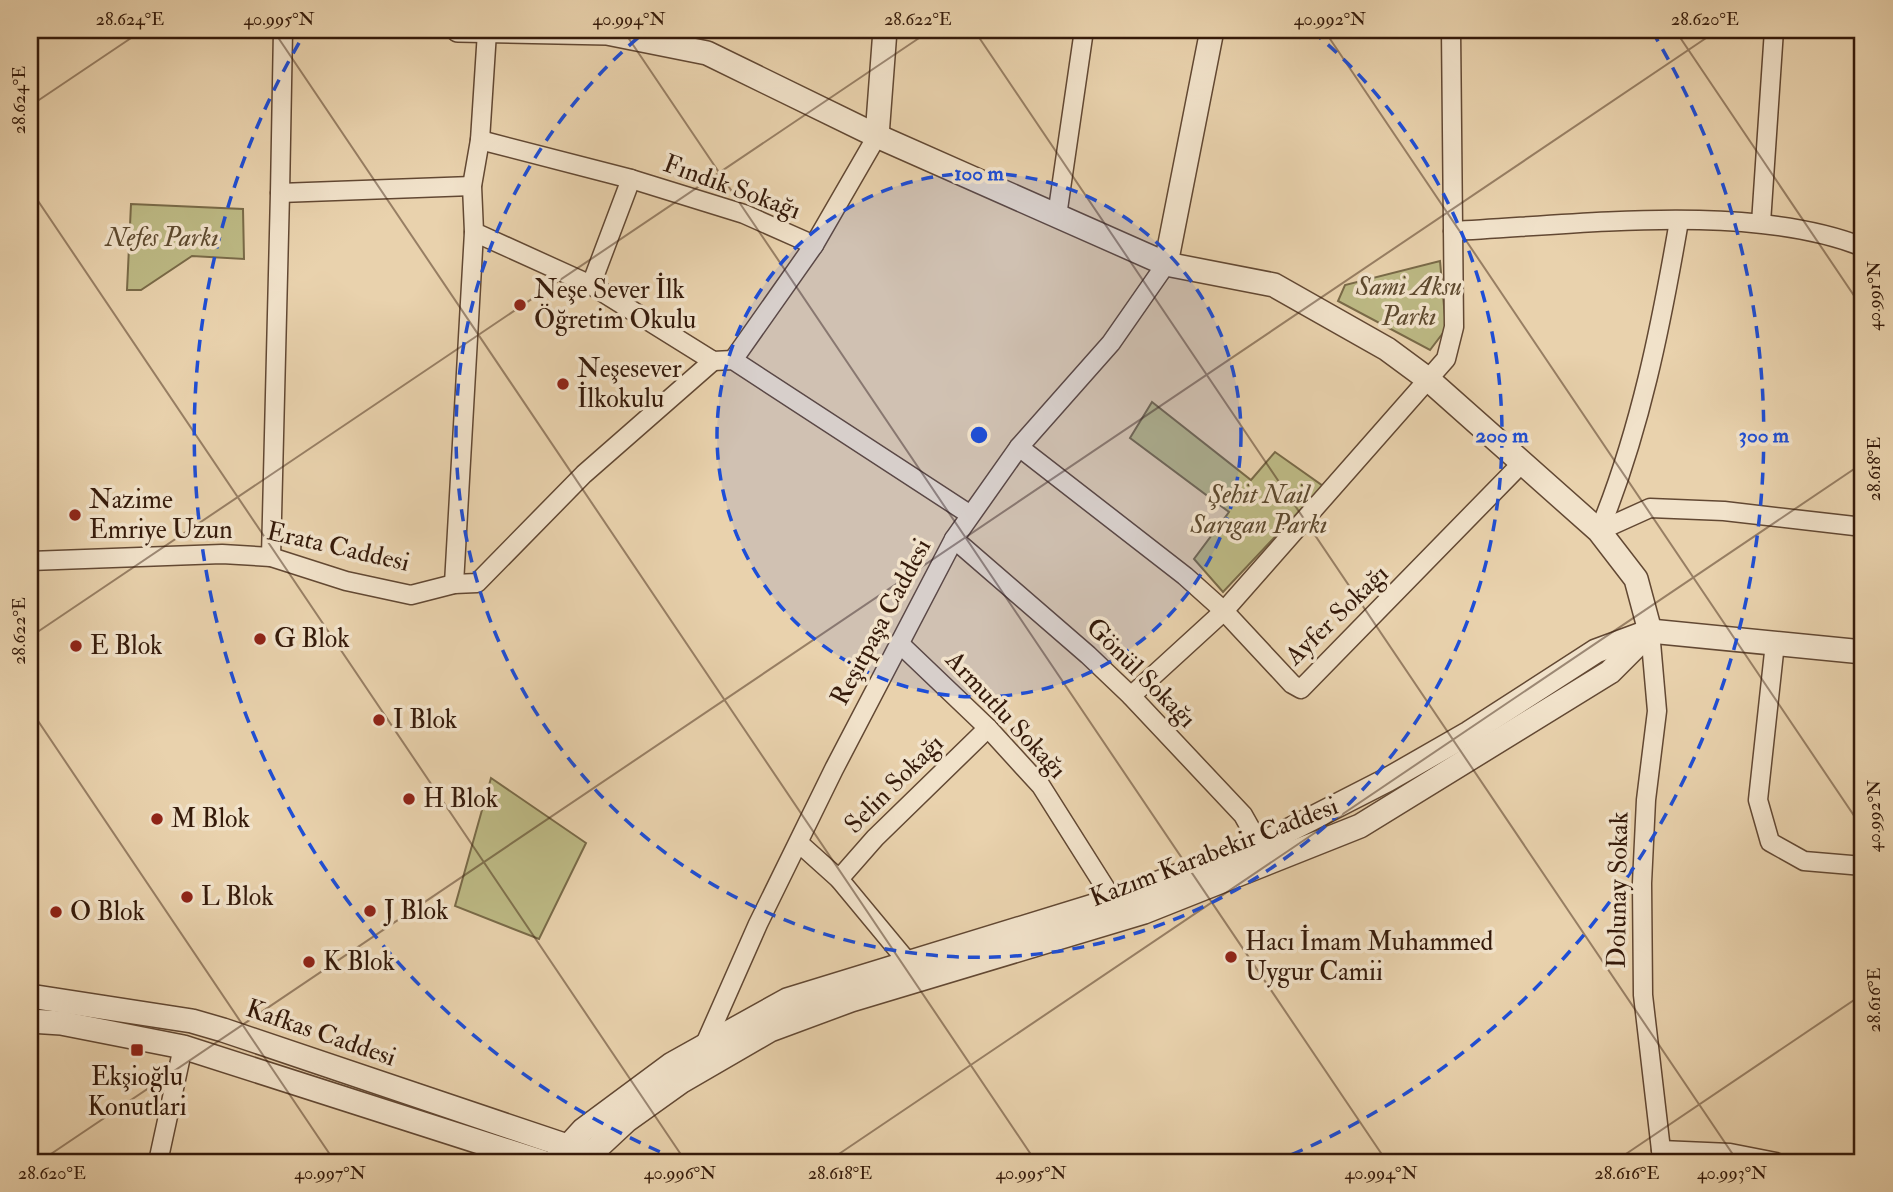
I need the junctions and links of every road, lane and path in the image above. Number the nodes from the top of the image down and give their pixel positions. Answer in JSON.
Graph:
{"nodes":[{"id":1,"x":283,"y":30,"type":"edge"},
{"id":2,"x":458,"y":30,"type":"edge"},
{"id":3,"x":885,"y":30,"type":"edge"},
{"id":4,"x":1084,"y":30,"type":"edge"},
{"id":5,"x":1212,"y":30,"type":"edge"},
{"id":6,"x":1451,"y":30,"type":"edge"},
{"id":7,"x":1774,"y":30,"type":"edge"},
{"id":8,"x":487,"y":32,"type":"junction"},
{"id":9,"x":877,"y":136,"type":"junction"},
{"id":10,"x":480,"y":140,"type":"junction"},
{"id":11,"x":631,"y":179,"type":"junction"},
{"id":12,"x":472,"y":186,"type":"junction"},
{"id":13,"x":280,"y":193,"type":"junction"},
{"id":14,"x":1057,"y":216,"type":"junction"},
{"id":15,"x":1679,"y":221,"type":"junction"},
{"id":16,"x":1761,"y":223,"type":"junction"},
{"id":17,"x":1453,"y":231,"type":"junction"},
{"id":18,"x":474,"y":232,"type":"junction"},
{"id":19,"x":814,"y":245,"type":"junction"},
{"id":20,"x":1863,"y":247,"type":"edge"},
{"id":21,"x":1166,"y":264,"type":"junction"},
{"id":22,"x":591,"y":285,"type":"junction"},
{"id":23,"x":733,"y":359,"type":"junction"},
{"id":24,"x":713,"y":361,"type":"junction"},
{"id":25,"x":1429,"y":380,"type":"junction"},
{"id":26,"x":1019,"y":447,"type":"junction"},
{"id":27,"x":1522,"y":463,"type":"junction"},
{"id":28,"x":969,"y":514,"type":"junction"},
{"id":29,"x":1863,"y":527,"type":"edge"},
{"id":30,"x":1599,"y":531,"type":"junction"},
{"id":31,"x":954,"y":539,"type":"junction"},
{"id":32,"x":271,"y":557,"type":"junction"},
{"id":33,"x":30,"y":561,"type":"edge"},
{"id":34,"x":454,"y":584,"type":"junction"},
{"id":35,"x":1224,"y":611,"type":"junction"},
{"id":36,"x":1650,"y":631,"type":"junction"},
{"id":37,"x":899,"y":643,"type":"junction"},
{"id":38,"x":1775,"y":643,"type":"junction"},
{"id":39,"x":1863,"y":652,"type":"edge"},
{"id":40,"x":1131,"y":696,"type":"junction"},
{"id":41,"x":988,"y":728,"type":"junction"},
{"id":42,"x":800,"y":844,"type":"junction"},
{"id":43,"x":1265,"y":854,"type":"junction"},
{"id":44,"x":1863,"y":866,"type":"edge"},
{"id":45,"x":839,"y":879,"type":"junction"},
{"id":46,"x":1113,"y":900,"type":"junction"},
{"id":47,"x":907,"y":961,"type":"junction"},
{"id":48,"x":30,"y":996,"type":"edge"},
{"id":49,"x":30,"y":1021,"type":"edge"},
{"id":50,"x":192,"y":1021,"type":"junction"},
{"id":51,"x":183,"y":1047,"type":"junction"},
{"id":52,"x":709,"y":1053,"type":"junction"},
{"id":53,"x":1662,"y":1156,"type":"edge"},
{"id":54,"x":571,"y":1157,"type":"edge"},
{"id":55,"x":158,"y":1162,"type":"edge"},
{"id":56,"x":542,"y":1162,"type":"edge"},
{"id":57,"x":1776,"y":1162,"type":"edge"}],
"edges":[{"from":1,"to":13,"type":"street"},
{"from":2,"to":8,"type":"street"},
{"from":3,"to":9,"type":"street"},
{"from":4,"to":14,"type":"street"},
{"from":5,"to":21,"type":"street"},
{"from":6,"to":17,"type":"street"},
{"from":7,"to":16,"type":"street"},
{"from":8,"to":9,"type":"street"},
{"from":8,"to":10,"type":"street"},
{"from":9,"to":14,"type":"street"},
{"from":9,"to":19,"type":"street"},
{"from":10,"to":11,"type":"street","name":"Fındık Sokağı"},
{"from":10,"to":12,"type":"street"},
{"from":11,"to":19,"type":"street","name":"Fındık Sokağı"},
{"from":11,"to":22,"type":"street"},
{"from":12,"to":13,"type":"street"},
{"from":12,"to":18,"type":"street"},
{"from":13,"to":32,"type":"street"},
{"from":14,"to":21,"type":"street"},
{"from":15,"to":16,"type":"street"},
{"from":15,"to":17,"type":"street"},
{"from":15,"to":30,"type":"street"},
{"from":16,"to":20,"type":"street"},
{"from":17,"to":25,"type":"street"},
{"from":18,"to":22,"type":"street"},
{"from":18,"to":34,"type":"street"},
{"from":19,"to":23,"type":"street"},
{"from":21,"to":25,"type":"street"},
{"from":21,"to":26,"type":"street","name":"Reşitpaşa Caddesi"},
{"from":22,"to":24,"type":"street"},
{"from":23,"to":24,"type":"street"},
{"from":23,"to":28,"type":"street"},
{"from":24,"to":34,"type":"street","name":"Erata Caddesi"},
{"from":25,"to":27,"type":"street"},
{"from":25,"to":35,"type":"street"},
{"from":26,"to":28,"type":"street","name":"Reşitpaşa Caddesi"},
{"from":26,"to":35,"type":"street","name":"Ayfer Sokağı"},
{"from":27,"to":30,"type":"street"},
{"from":27,"to":35,"type":"street","name":"Ayfer Sokağı"},
{"from":28,"to":31,"type":"street","name":"Reşitpaşa Caddesi"},
{"from":29,"to":30,"type":"street"},
{"from":30,"to":36,"type":"street"},
{"from":31,"to":37,"type":"street","name":"Reşitpaşa Caddesi"},
{"from":31,"to":40,"type":"street","name":"Gönül Sokağı"},
{"from":32,"to":33,"type":"street","name":"Erata Caddesi"},
{"from":32,"to":34,"type":"street","name":"Erata Caddesi"},
{"from":35,"to":40,"type":"street"},
{"from":36,"to":38,"type":"street"},
{"from":36,"to":43,"type":"street","name":"Kazım Karabekir Caddesi"},
{"from":36,"to":53,"type":"street","name":"Dolunay Sokak"},
{"from":37,"to":41,"type":"street","name":"Armutlu Sokağı"},
{"from":37,"to":42,"type":"street","name":"Reşitpaşa Caddesi"},
{"from":38,"to":39,"type":"street"},
{"from":38,"to":44,"type":"street"},
{"from":40,"to":43,"type":"street","name":"Gönül Sokağı"},
{"from":41,"to":45,"type":"street","name":"Selin Sokağı"},
{"from":41,"to":46,"type":"street","name":"Armutlu Sokağı"},
{"from":42,"to":45,"type":"street"},
{"from":42,"to":52,"type":"street","name":"Reşitpaşa Caddesi"},
{"from":43,"to":46,"type":"street"},
{"from":43,"to":52,"type":"street","name":"Kazım Karabekir Caddesi"},
{"from":45,"to":47,"type":"street"},
{"from":46,"to":47,"type":"street"},
{"from":47,"to":52,"type":"street"},
{"from":48,"to":50,"type":"street","name":"Kafkas Caddesi"},
{"from":49,"to":51,"type":"street","name":"Kafkas Caddesi"},
{"from":50,"to":51,"type":"street"},
{"from":50,"to":54,"type":"street","name":"Kafkas Caddesi"},
{"from":51,"to":55,"type":"street"},
{"from":51,"to":56,"type":"street","name":"Kafkas Caddesi"},
{"from":52,"to":54,"type":"street","name":"Kazım Karabekir Caddesi"},
{"from":53,"to":57,"type":"street"}]}
